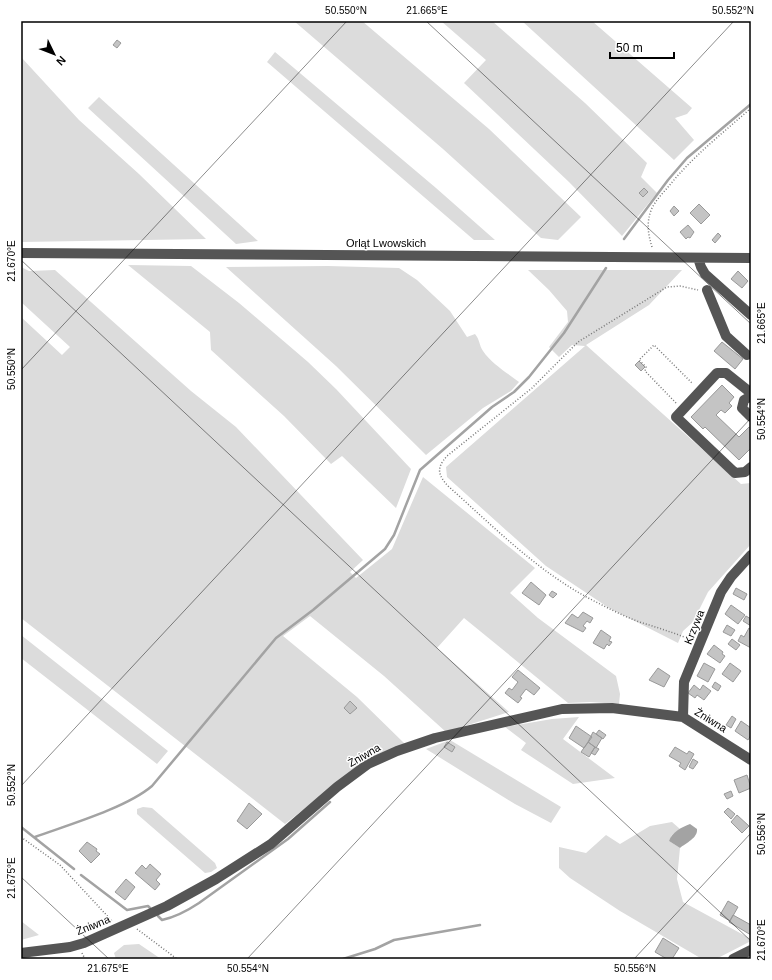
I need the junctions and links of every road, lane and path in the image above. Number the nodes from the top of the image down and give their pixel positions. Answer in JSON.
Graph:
{"nodes":[{"id":1,"x":751,"y":108,"type":"edge"},
{"id":2,"x":21,"y":253,"type":"edge"},
{"id":3,"x":653,"y":257,"type":"junction"},
{"id":4,"x":698,"y":258,"type":"junction"},
{"id":5,"x":751,"y":258,"type":"edge"},
{"id":6,"x":707,"y":290,"type":"joint"},
{"id":7,"x":751,"y":315,"type":"edge"},
{"id":8,"x":747,"y":355,"type":"dead end"},
{"id":9,"x":700,"y":391,"type":"junction"},
{"id":10,"x":751,"y":393,"type":"edge"},
{"id":11,"x":751,"y":396,"type":"edge"},
{"id":12,"x":683,"y":409,"type":"junction"},
{"id":13,"x":751,"y":417,"type":"edge"},
{"id":14,"x":751,"y":467,"type":"edge"},
{"id":15,"x":751,"y":555,"type":"edge"},
{"id":16,"x":700,"y":644,"type":"junction"},
{"id":17,"x":683,"y":717,"type":"junction"},
{"id":18,"x":751,"y":760,"type":"edge"},
{"id":19,"x":21,"y":837,"type":"edge"},
{"id":20,"x":130,"y":923,"type":"junction"},
{"id":21,"x":119,"y":928,"type":"junction"},
{"id":22,"x":751,"y":950,"type":"edge"},
{"id":23,"x":21,"y":953,"type":"edge"},
{"id":24,"x":177,"y":959,"type":"edge"},
{"id":25,"x":733,"y":959,"type":"edge"}],
"edges":[{"from":1,"to":3,"type":"path"},
{"from":2,"to":3,"type":"street","name":"Orląt Lwowskich"},
{"from":3,"to":4,"type":"street","name":"Orląt Lwowskich"},
{"from":4,"to":5,"type":"street","name":"Orląt Lwowskich"},
{"from":4,"to":7,"type":"street"},
{"from":6,"to":8,"type":"street"},
{"from":6,"to":16,"type":"path"},
{"from":9,"to":10,"type":"street"},
{"from":9,"to":12,"type":"street"},
{"from":9,"to":12,"type":"path"},
{"from":11,"to":13,"type":"street"},
{"from":12,"to":14,"type":"street"},
{"from":15,"to":16,"type":"street","name":"Krzywa"},
{"from":16,"to":17,"type":"street","name":"Krzywa"},
{"from":17,"to":18,"type":"street","name":"Żniwna"},
{"from":17,"to":20,"type":"street","name":"Żniwna"},
{"from":19,"to":21,"type":"path"},
{"from":20,"to":21,"type":"street","name":"Żniwna"},
{"from":20,"to":24,"type":"path"},
{"from":21,"to":23,"type":"street","name":"Żniwna"},
{"from":22,"to":25,"type":"street"}]}
